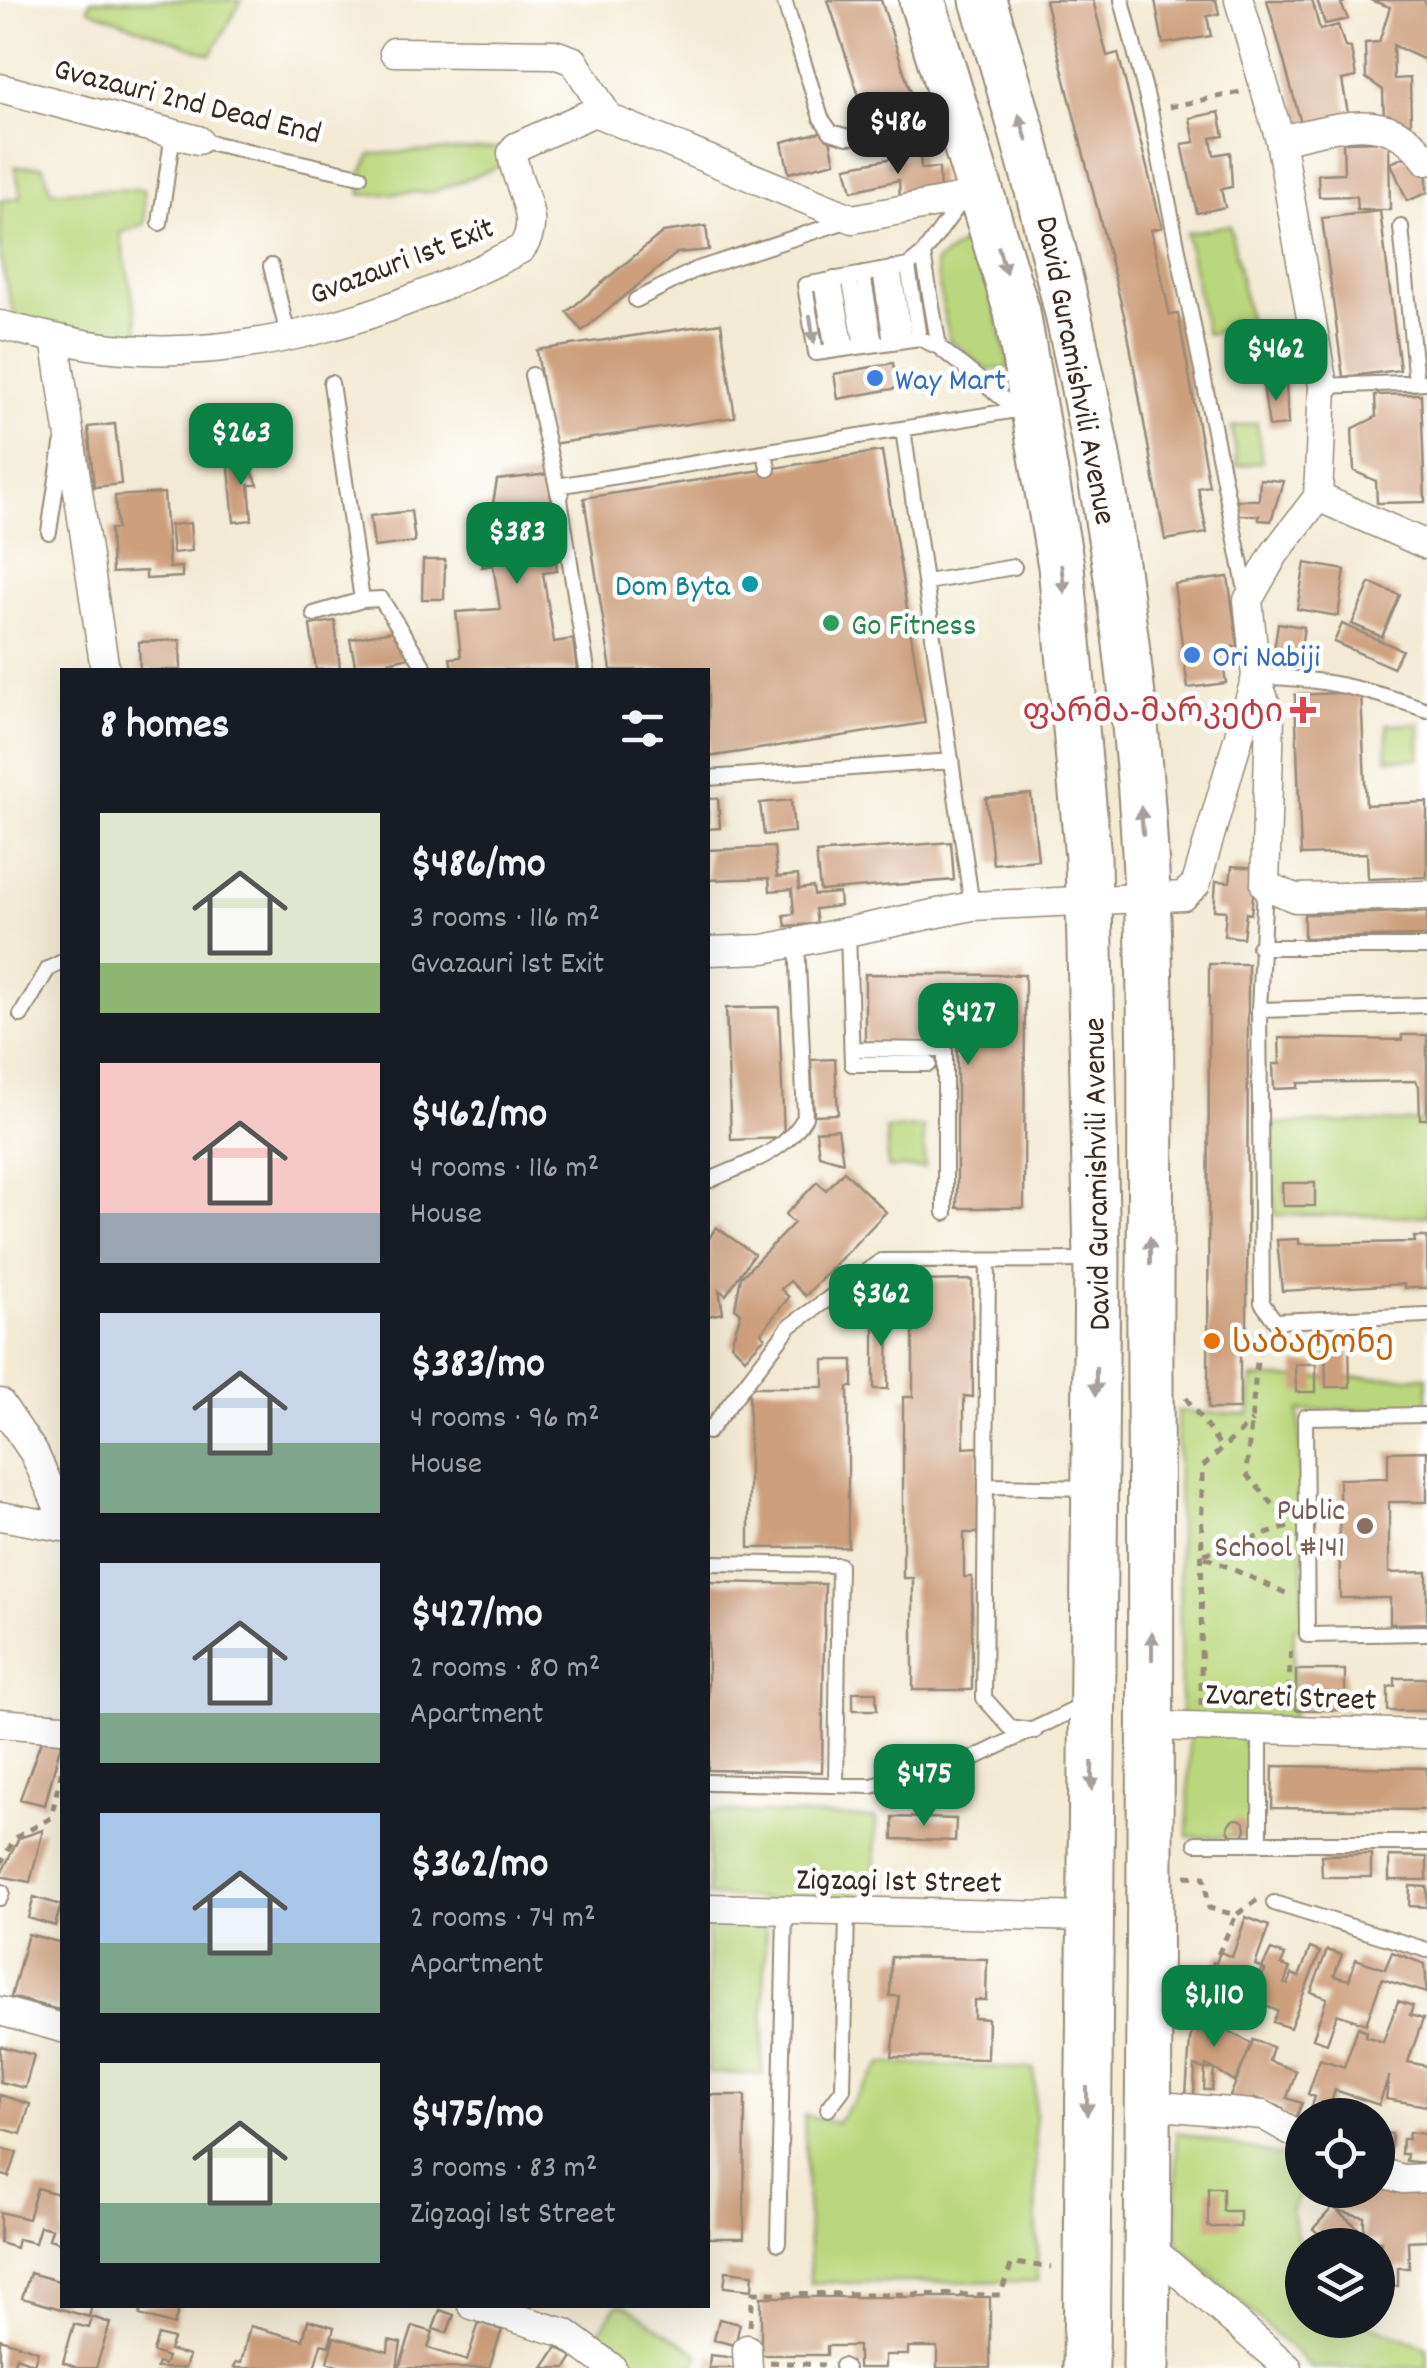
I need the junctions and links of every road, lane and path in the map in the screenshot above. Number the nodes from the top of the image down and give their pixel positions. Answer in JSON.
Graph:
{"nodes":[{"id":1,"x":784,"y":0,"type":"edge"},
{"id":2,"x":922,"y":0,"type":"edge"},
{"id":3,"x":983,"y":0,"type":"edge"},
{"id":4,"x":1122,"y":0,"type":"edge"},
{"id":5,"x":1239,"y":0,"type":"edge"},
{"id":6,"x":394,"y":52,"type":"dead end"},
{"id":7,"x":1263,"y":86,"type":"junction"},
{"id":8,"x":0,"y":88,"type":"edge"},
{"id":9,"x":1172,"y":107,"type":"dead end"},
{"id":10,"x":607,"y":115,"type":"junction"},
{"id":11,"x":963,"y":128,"type":"junction"},
{"id":12,"x":185,"y":137,"type":"junction"},
{"id":13,"x":1280,"y":140,"type":"junction"},
{"id":14,"x":1427,"y":160,"type":"edge"},
{"id":15,"x":360,"y":176,"type":"dead end"},
{"id":16,"x":974,"y":196,"type":"junction"},
{"id":17,"x":852,"y":218,"type":"junction"},
{"id":18,"x":160,"y":223,"type":"dead end"},
{"id":19,"x":1401,"y":227,"type":"dead end"},
{"id":20,"x":923,"y":254,"type":"junction"},
{"id":21,"x":271,"y":266,"type":"dead end"},
{"id":22,"x":894,"y":268,"type":"junction"},
{"id":23,"x":842,"y":278,"type":"junction"},
{"id":24,"x":636,"y":300,"type":"dead end"},
{"id":25,"x":0,"y":325,"type":"edge"},
{"id":26,"x":55,"y":338,"type":"junction"},
{"id":27,"x":289,"y":340,"type":"junction"},
{"id":28,"x":876,"y":344,"type":"junction"},
{"id":29,"x":939,"y":348,"type":"junction"},
{"id":30,"x":532,"y":375,"type":"dead end"},
{"id":31,"x":1422,"y":382,"type":"edge"},
{"id":32,"x":331,"y":383,"type":"dead end"},
{"id":33,"x":1323,"y":386,"type":"junction"},
{"id":34,"x":1026,"y":409,"type":"junction"},
{"id":35,"x":67,"y":420,"type":"junction"},
{"id":36,"x":904,"y":429,"type":"junction"},
{"id":37,"x":765,"y":452,"type":"junction"},
{"id":38,"x":768,"y":468,"type":"dead end"},
{"id":39,"x":1318,"y":497,"type":"junction"},
{"id":40,"x":560,"y":499,"type":"junction"},
{"id":41,"x":49,"y":532,"type":"dead end"},
{"id":42,"x":1427,"y":545,"type":"edge"},
{"id":43,"x":1014,"y":567,"type":"dead end"},
{"id":44,"x":926,"y":582,"type":"junction"},
{"id":45,"x":362,"y":600,"type":"junction"},
{"id":46,"x":1248,"y":600,"type":"junction"},
{"id":47,"x":314,"y":614,"type":"dead end"},
{"id":48,"x":105,"y":668,"type":"edge"},
{"id":49,"x":425,"y":668,"type":"edge"},
{"id":50,"x":587,"y":668,"type":"edge"},
{"id":51,"x":1256,"y":678,"type":"junction"},
{"id":52,"x":1427,"y":710,"type":"edge"},
{"id":53,"x":952,"y":761,"type":"junction"},
{"id":54,"x":710,"y":778,"type":"edge"},
{"id":55,"x":1265,"y":885,"type":"junction"},
{"id":56,"x":1427,"y":895,"type":"edge"},
{"id":57,"x":1148,"y":896,"type":"junction"},
{"id":58,"x":1091,"y":899,"type":"junction"},
{"id":59,"x":972,"y":906,"type":"junction"},
{"id":60,"x":848,"y":930,"type":"junction"},
{"id":61,"x":798,"y":942,"type":"junction"},
{"id":62,"x":1427,"y":947,"type":"edge"},
{"id":63,"x":1260,"y":948,"type":"junction"},
{"id":64,"x":710,"y":951,"type":"edge"},
{"id":65,"x":60,"y":963,"type":"edge"},
{"id":66,"x":1427,"y":1005,"type":"edge"},
{"id":67,"x":1259,"y":1010,"type":"junction"},
{"id":68,"x":21,"y":1015,"type":"dead end"},
{"id":69,"x":852,"y":1049,"type":"junction"},
{"id":70,"x":929,"y":1064,"type":"dead end"},
{"id":71,"x":710,"y":1180,"type":"edge"},
{"id":72,"x":944,"y":1213,"type":"dead end"},
{"id":73,"x":1097,"y":1260,"type":"junction"},
{"id":74,"x":988,"y":1261,"type":"junction"},
{"id":75,"x":1262,"y":1303,"type":"junction"},
{"id":76,"x":1427,"y":1315,"type":"edge"},
{"id":77,"x":1185,"y":1396,"type":"dead end"},
{"id":78,"x":0,"y":1403,"type":"edge"},
{"id":79,"x":1427,"y":1415,"type":"edge"},
{"id":80,"x":1252,"y":1421,"type":"junction"},
{"id":81,"x":710,"y":1429,"type":"edge"},
{"id":82,"x":1222,"y":1448,"type":"junction"},
{"id":83,"x":52,"y":1467,"type":"edge"},
{"id":84,"x":986,"y":1486,"type":"junction"},
{"id":85,"x":1096,"y":1488,"type":"junction"},
{"id":86,"x":60,"y":1505,"type":"edge"},
{"id":87,"x":0,"y":1516,"type":"edge"},
{"id":88,"x":60,"y":1526,"type":"edge"},
{"id":89,"x":1201,"y":1555,"type":"junction"},
{"id":90,"x":710,"y":1563,"type":"edge"},
{"id":91,"x":1291,"y":1595,"type":"dead end"},
{"id":92,"x":1427,"y":1633,"type":"edge"},
{"id":93,"x":1094,"y":1700,"type":"junction"},
{"id":94,"x":0,"y":1722,"type":"edge"},
{"id":95,"x":1152,"y":1726,"type":"junction"},
{"id":96,"x":1201,"y":1727,"type":"junction"},
{"id":97,"x":60,"y":1728,"type":"edge"},
{"id":98,"x":1260,"y":1729,"type":"junction"},
{"id":99,"x":1035,"y":1731,"type":"junction"},
{"id":100,"x":1427,"y":1734,"type":"edge"},
{"id":101,"x":60,"y":1777,"type":"edge"},
{"id":102,"x":710,"y":1782,"type":"edge"},
{"id":103,"x":836,"y":1785,"type":"junction"},
{"id":104,"x":1196,"y":1842,"type":"dead end"},
{"id":105,"x":1427,"y":1842,"type":"edge"},
{"id":106,"x":1260,"y":1843,"type":"junction"},
{"id":107,"x":0,"y":1865,"type":"edge"},
{"id":108,"x":1182,"y":1875,"type":"dead end"},
{"id":109,"x":1274,"y":1904,"type":"joint"},
{"id":110,"x":710,"y":1908,"type":"edge"},
{"id":111,"x":785,"y":1912,"type":"junction"},
{"id":112,"x":847,"y":1912,"type":"junction"},
{"id":113,"x":1236,"y":1915,"type":"junction"},
{"id":114,"x":1089,"y":1917,"type":"junction"},
{"id":115,"x":1152,"y":1918,"type":"junction"},
{"id":116,"x":1427,"y":1950,"type":"edge"},
{"id":117,"x":1188,"y":1999,"type":"dead end"},
{"id":118,"x":0,"y":2011,"type":"edge"},
{"id":119,"x":60,"y":2027,"type":"edge"},
{"id":120,"x":1150,"y":2106,"type":"junction"},
{"id":121,"x":828,"y":2109,"type":"dead end"},
{"id":122,"x":1285,"y":2127,"type":"edge"},
{"id":123,"x":1395,"y":2177,"type":"edge"},
{"id":124,"x":1427,"y":2178,"type":"edge"},
{"id":125,"x":778,"y":2243,"type":"dead end"},
{"id":126,"x":1147,"y":2245,"type":"junction"},
{"id":127,"x":1052,"y":2266,"type":"dead end"},
{"id":128,"x":753,"y":2293,"type":"dead end"},
{"id":129,"x":482,"y":2308,"type":"edge"},
{"id":130,"x":747,"y":2359,"type":"edge"},
{"id":131,"x":605,"y":2366,"type":"edge"},
{"id":132,"x":844,"y":2367,"type":"edge"},
{"id":133,"x":1086,"y":2368,"type":"edge"},
{"id":134,"x":1146,"y":2368,"type":"edge"},
{"id":135,"x":1288,"y":2368,"type":"edge"}],
"edges":[{"from":1,"to":11,"type":"lane"},
{"from":2,"to":11,"type":"main road","name":"David Guramishvili Avenue"},
{"from":57,"to":3,"type":"main road","name":"David Guramishvili Avenue","one_way":true},
{"from":4,"to":46,"type":"lane"},
{"from":5,"to":7,"type":"street"},
{"from":6,"to":10,"type":"street"},
{"from":7,"to":9,"type":"path"},
{"from":7,"to":13,"type":"street"},
{"from":8,"to":12,"type":"street","name":"Gvazauri 2nd Dead End"},
{"from":10,"to":17,"type":"street"},
{"from":10,"to":27,"type":"street","name":"Gvazauri 1st Exit"},
{"from":11,"to":16,"type":"main road","name":"David Guramishvili Avenue"},
{"from":12,"to":15,"type":"lane","name":"Gvazauri 2nd Dead End"},
{"from":12,"to":18,"type":"lane"},
{"from":13,"to":14,"type":"street"},
{"from":13,"to":33,"type":"street"},
{"from":16,"to":17,"type":"street"},
{"from":16,"to":20,"type":"lane"},
{"from":16,"to":34,"type":"main road","name":"David Guramishvili Avenue","one_way":true},
{"from":17,"to":24,"type":"lane"},
{"from":19,"to":31,"type":"lane"},
{"from":20,"to":22,"type":"lane"},
{"from":20,"to":29,"type":"lane"},
{"from":21,"to":27,"type":"lane"},
{"from":22,"to":23,"type":"lane"},
{"from":22,"to":28,"type":"lane"},
{"from":22,"to":28,"type":"lane"},
{"from":23,"to":28,"type":"lane"},
{"from":23,"to":28,"type":"lane"},
{"from":23,"to":28,"type":"lane","one_way":true},
{"from":25,"to":26,"type":"street","name":"Gvazauri 1st Exit"},
{"from":26,"to":27,"type":"street","name":"Gvazauri 1st Exit"},
{"from":26,"to":35,"type":"street"},
{"from":28,"to":29,"type":"lane"},
{"from":29,"to":34,"type":"lane"},
{"from":30,"to":40,"type":"lane"},
{"from":31,"to":33,"type":"lane"},
{"from":32,"to":45,"type":"lane"},
{"from":33,"to":39,"type":"street"},
{"from":34,"to":36,"type":"lane"},
{"from":34,"to":58,"type":"main road","name":"David Guramishvili Avenue","one_way":true},
{"from":35,"to":41,"type":"lane"},
{"from":35,"to":48,"type":"street"},
{"from":36,"to":37,"type":"lane"},
{"from":36,"to":44,"type":"lane"},
{"from":37,"to":38,"type":"lane"},
{"from":37,"to":40,"type":"lane"},
{"from":39,"to":42,"type":"street"},
{"from":39,"to":46,"type":"street"},
{"from":40,"to":50,"type":"lane"},
{"from":43,"to":44,"type":"lane"},
{"from":44,"to":53,"type":"lane"},
{"from":45,"to":47,"type":"lane"},
{"from":45,"to":49,"type":"lane"},
{"from":46,"to":51,"type":"street"},
{"from":51,"to":52,"type":"lane"},
{"from":51,"to":55,"type":"street"},
{"from":51,"to":57,"type":"street"},
{"from":53,"to":54,"type":"lane"},
{"from":53,"to":59,"type":"lane"},
{"from":55,"to":56,"type":"street"},
{"from":55,"to":63,"type":"lane"},
{"from":57,"to":58,"type":"street"},
{"from":95,"to":57,"type":"main road","name":"David Guramishvili Avenue","one_way":true},
{"from":58,"to":59,"type":"street"},
{"from":58,"to":73,"type":"main road","name":"David Guramishvili Avenue"},
{"from":59,"to":60,"type":"street"},
{"from":60,"to":61,"type":"street"},
{"from":60,"to":69,"type":"lane"},
{"from":61,"to":64,"type":"street"},
{"from":61,"to":71,"type":"lane"},
{"from":62,"to":63,"type":"lane"},
{"from":63,"to":67,"type":"lane"},
{"from":65,"to":68,"type":"lane"},
{"from":66,"to":67,"type":"lane"},
{"from":67,"to":75,"type":"lane"},
{"from":69,"to":70,"type":"lane"},
{"from":69,"to":72,"type":"lane"},
{"from":73,"to":74,"type":"lane"},
{"from":73,"to":85,"type":"main road","name":"David Guramishvili Avenue","one_way":true},
{"from":74,"to":81,"type":"lane"},
{"from":74,"to":84,"type":"lane"},
{"from":75,"to":76,"type":"lane"},
{"from":75,"to":80,"type":"path"},
{"from":77,"to":82,"type":"path"},
{"from":78,"to":83,"type":"street"},
{"from":79,"to":92,"type":"lane"},
{"from":80,"to":82,"type":"path"},
{"from":80,"to":89,"type":"path"},
{"from":82,"to":89,"type":"path"},
{"from":83,"to":86,"type":"street"},
{"from":84,"to":85,"type":"lane"},
{"from":84,"to":99,"type":"lane"},
{"from":85,"to":93,"type":"main road","name":"David Guramishvili Avenue"},
{"from":87,"to":88,"type":"street"},
{"from":89,"to":91,"type":"path"},
{"from":89,"to":96,"type":"path"},
{"from":90,"to":103,"type":"lane"},
{"from":93,"to":99,"type":"lane"},
{"from":93,"to":114,"type":"main road","name":"David Guramishvili Avenue","one_way":true},
{"from":94,"to":97,"type":"street"},
{"from":95,"to":96,"type":"street","name":"Zvareti Street"},
{"from":95,"to":115,"type":"main road","name":"David Guramishvili Avenue"},
{"from":96,"to":98,"type":"street","name":"Zvareti Street"},
{"from":98,"to":100,"type":"street","name":"Zvareti Street"},
{"from":98,"to":106,"type":"lane"},
{"from":99,"to":103,"type":"lane"},
{"from":101,"to":107,"type":"path"},
{"from":102,"to":103,"type":"lane"},
{"from":104,"to":106,"type":"lane"},
{"from":105,"to":106,"type":"lane"},
{"from":108,"to":113,"type":"path"},
{"from":109,"to":113,"type":"path"},
{"from":109,"to":116,"type":"lane"},
{"from":110,"to":111,"type":"street","name":"Zigzagi 1st Street"},
{"from":111,"to":112,"type":"street","name":"Zigzagi 1st Street"},
{"from":111,"to":125,"type":"lane"},
{"from":112,"to":114,"type":"street","name":"Zigzagi 1st Street"},
{"from":112,"to":121,"type":"lane"},
{"from":113,"to":117,"type":"path"},
{"from":114,"to":115,"type":"main road"},
{"from":114,"to":133,"type":"main road","name":"David Guramishvili Avenue","one_way":true},
{"from":115,"to":120,"type":"main road","name":"David Guramishvili Avenue"},
{"from":118,"to":119,"type":"street"},
{"from":120,"to":122,"type":"street"},
{"from":120,"to":126,"type":"main road","name":"David Guramishvili Avenue"},
{"from":123,"to":124,"type":"street"},
{"from":126,"to":134,"type":"main road","name":"David Guramishvili Avenue"},
{"from":126,"to":135,"type":"street"},
{"from":127,"to":128,"type":"path"},
{"from":129,"to":131,"type":"street"},
{"from":130,"to":132,"type":"path"}]}
